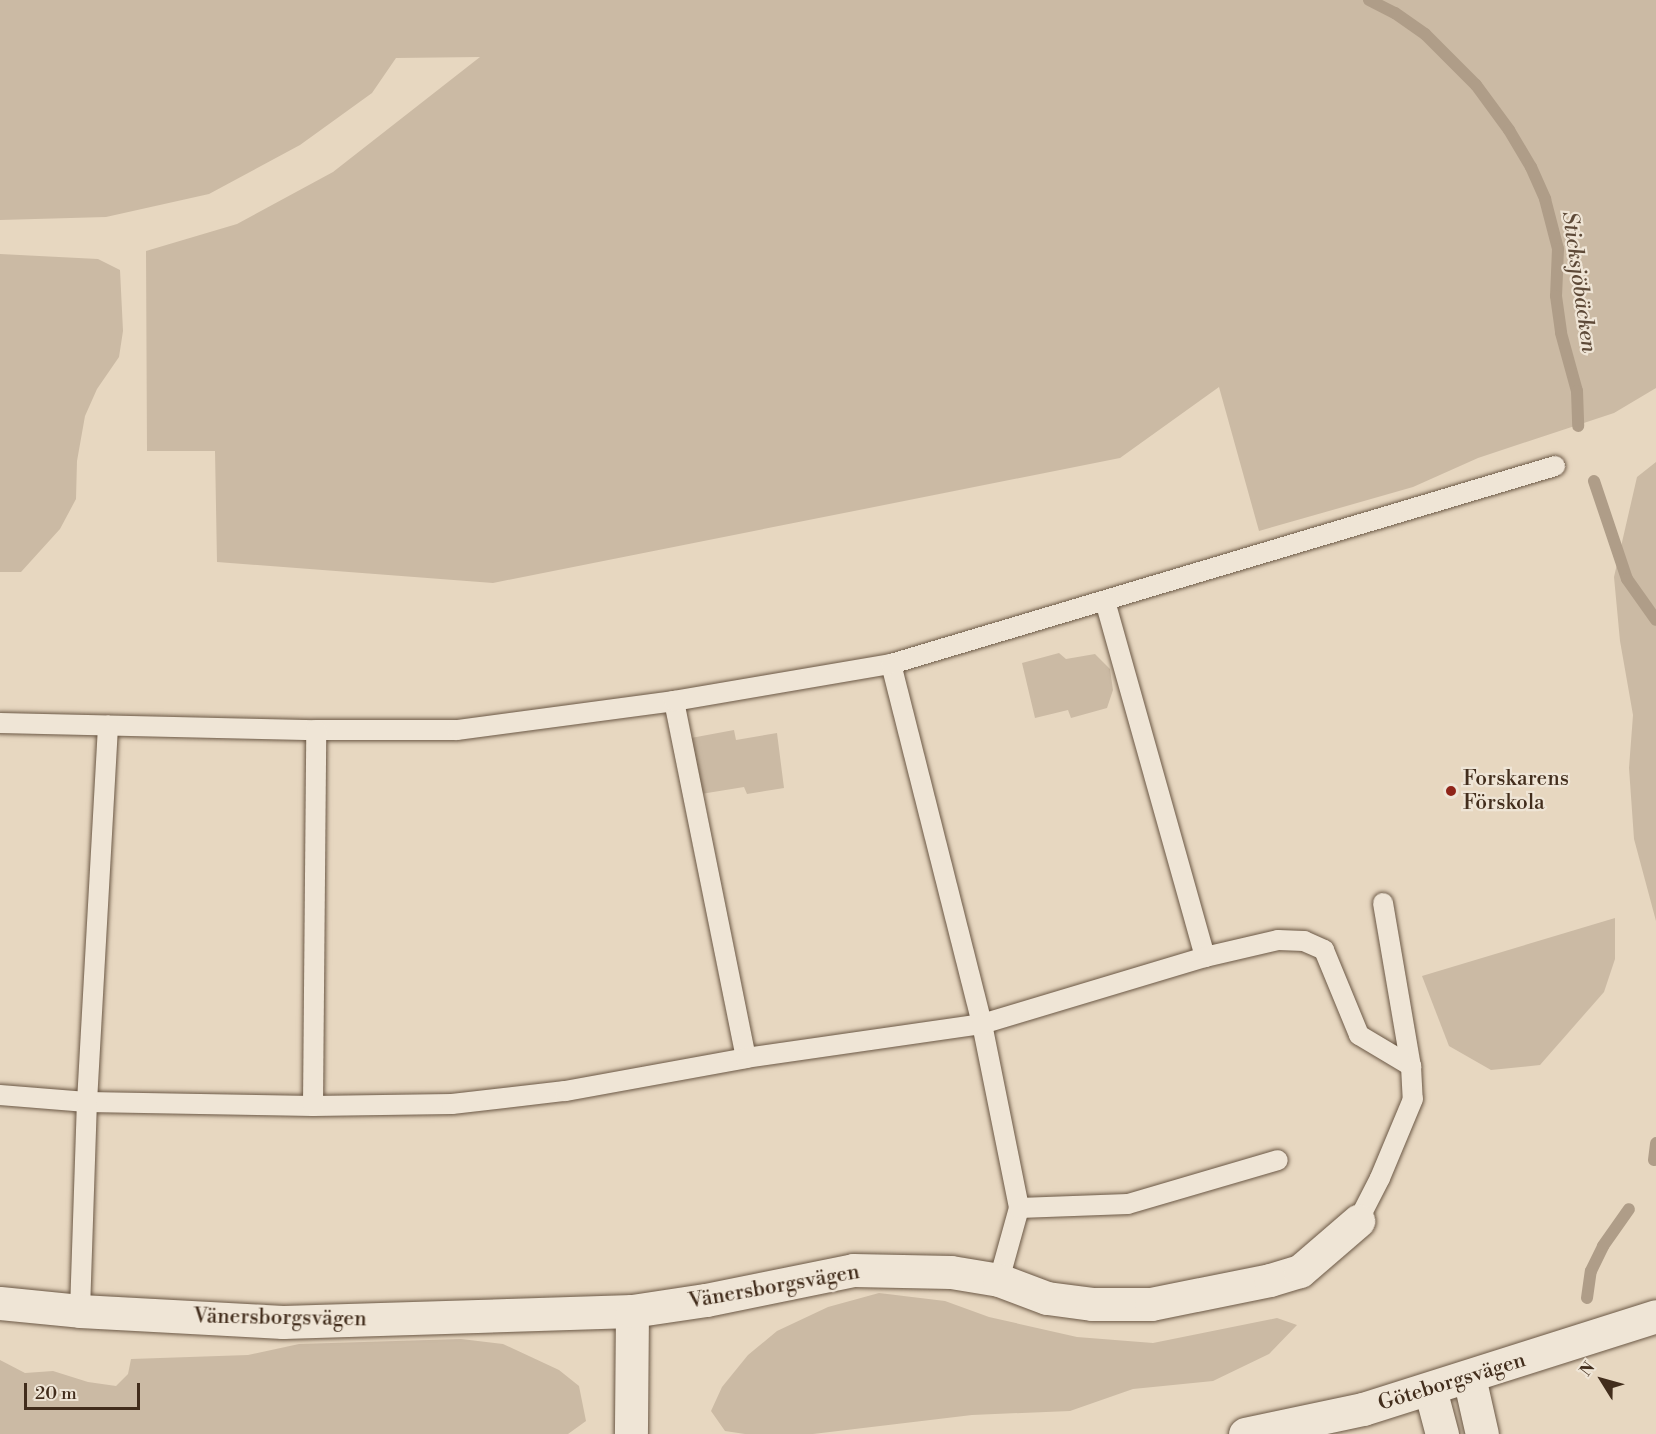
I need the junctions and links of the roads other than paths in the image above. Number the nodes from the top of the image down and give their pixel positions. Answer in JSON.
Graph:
{"nodes":[{"id":1,"x":1554,"y":466,"type":"dead end"},
{"id":2,"x":1105,"y":601,"type":"junction"},
{"id":3,"x":891,"y":664,"type":"junction"},
{"id":4,"x":674,"y":701,"type":"junction"},
{"id":5,"x":0,"y":723,"type":"edge"},
{"id":6,"x":108,"y":726,"type":"junction"},
{"id":7,"x":316,"y":730,"type":"junction"},
{"id":8,"x":1383,"y":903,"type":"dead end"},
{"id":9,"x":1204,"y":957,"type":"junction"},
{"id":10,"x":982,"y":1024,"type":"junction"},
{"id":11,"x":746,"y":1058,"type":"junction"},
{"id":12,"x":1411,"y":1066,"type":"junction"},
{"id":13,"x":0,"y":1095,"type":"edge"},
{"id":14,"x":87,"y":1102,"type":"junction"},
{"id":15,"x":313,"y":1107,"type":"junction"},
{"id":16,"x":1278,"y":1160,"type":"dead end"},
{"id":17,"x":1019,"y":1208,"type":"junction"},
{"id":18,"x":1358,"y":1221,"type":"joint"},
{"id":19,"x":999,"y":1280,"type":"junction"},
{"id":20,"x":0,"y":1303,"type":"edge"},
{"id":21,"x":80,"y":1311,"type":"junction"},
{"id":22,"x":632,"y":1311,"type":"junction"},
{"id":23,"x":1656,"y":1316,"type":"edge"},
{"id":24,"x":1469,"y":1377,"type":"junction"},
{"id":25,"x":1430,"y":1389,"type":"junction"},
{"id":26,"x":631,"y":1434,"type":"edge"},
{"id":27,"x":1245,"y":1434,"type":"edge"},
{"id":28,"x":1442,"y":1434,"type":"edge"},
{"id":29,"x":1482,"y":1434,"type":"edge"}],
"edges":[{"from":1,"to":2,"type":"lane"},
{"from":2,"to":3,"type":"lane"},
{"from":2,"to":9,"type":"lane"},
{"from":3,"to":4,"type":"lane"},
{"from":3,"to":10,"type":"lane"},
{"from":4,"to":7,"type":"lane"},
{"from":4,"to":11,"type":"lane"},
{"from":5,"to":6,"type":"lane"},
{"from":6,"to":7,"type":"lane"},
{"from":6,"to":14,"type":"lane"},
{"from":7,"to":15,"type":"lane"},
{"from":8,"to":12,"type":"lane"},
{"from":9,"to":10,"type":"lane"},
{"from":9,"to":12,"type":"lane"},
{"from":10,"to":11,"type":"lane"},
{"from":10,"to":17,"type":"lane"},
{"from":11,"to":15,"type":"lane"},
{"from":12,"to":18,"type":"lane"},
{"from":13,"to":14,"type":"lane"},
{"from":14,"to":15,"type":"lane"},
{"from":14,"to":21,"type":"lane"},
{"from":16,"to":17,"type":"lane"},
{"from":17,"to":19,"type":"lane"},
{"from":18,"to":19,"type":"street","name":"Vänersborgsvägen"},
{"from":19,"to":22,"type":"street","name":"Vänersborgsvägen"},
{"from":20,"to":21,"type":"street","name":"Vänersborgsvägen"},
{"from":21,"to":22,"type":"street","name":"Vänersborgsvägen"},
{"from":22,"to":26,"type":"street"},
{"from":23,"to":24,"type":"street","name":"Göteborgsvägen"},
{"from":24,"to":25,"type":"street","name":"Göteborgsvägen"},
{"from":24,"to":29,"type":"street"},
{"from":25,"to":27,"type":"street","name":"Göteborgsvägen"},
{"from":25,"to":28,"type":"street"}]}
